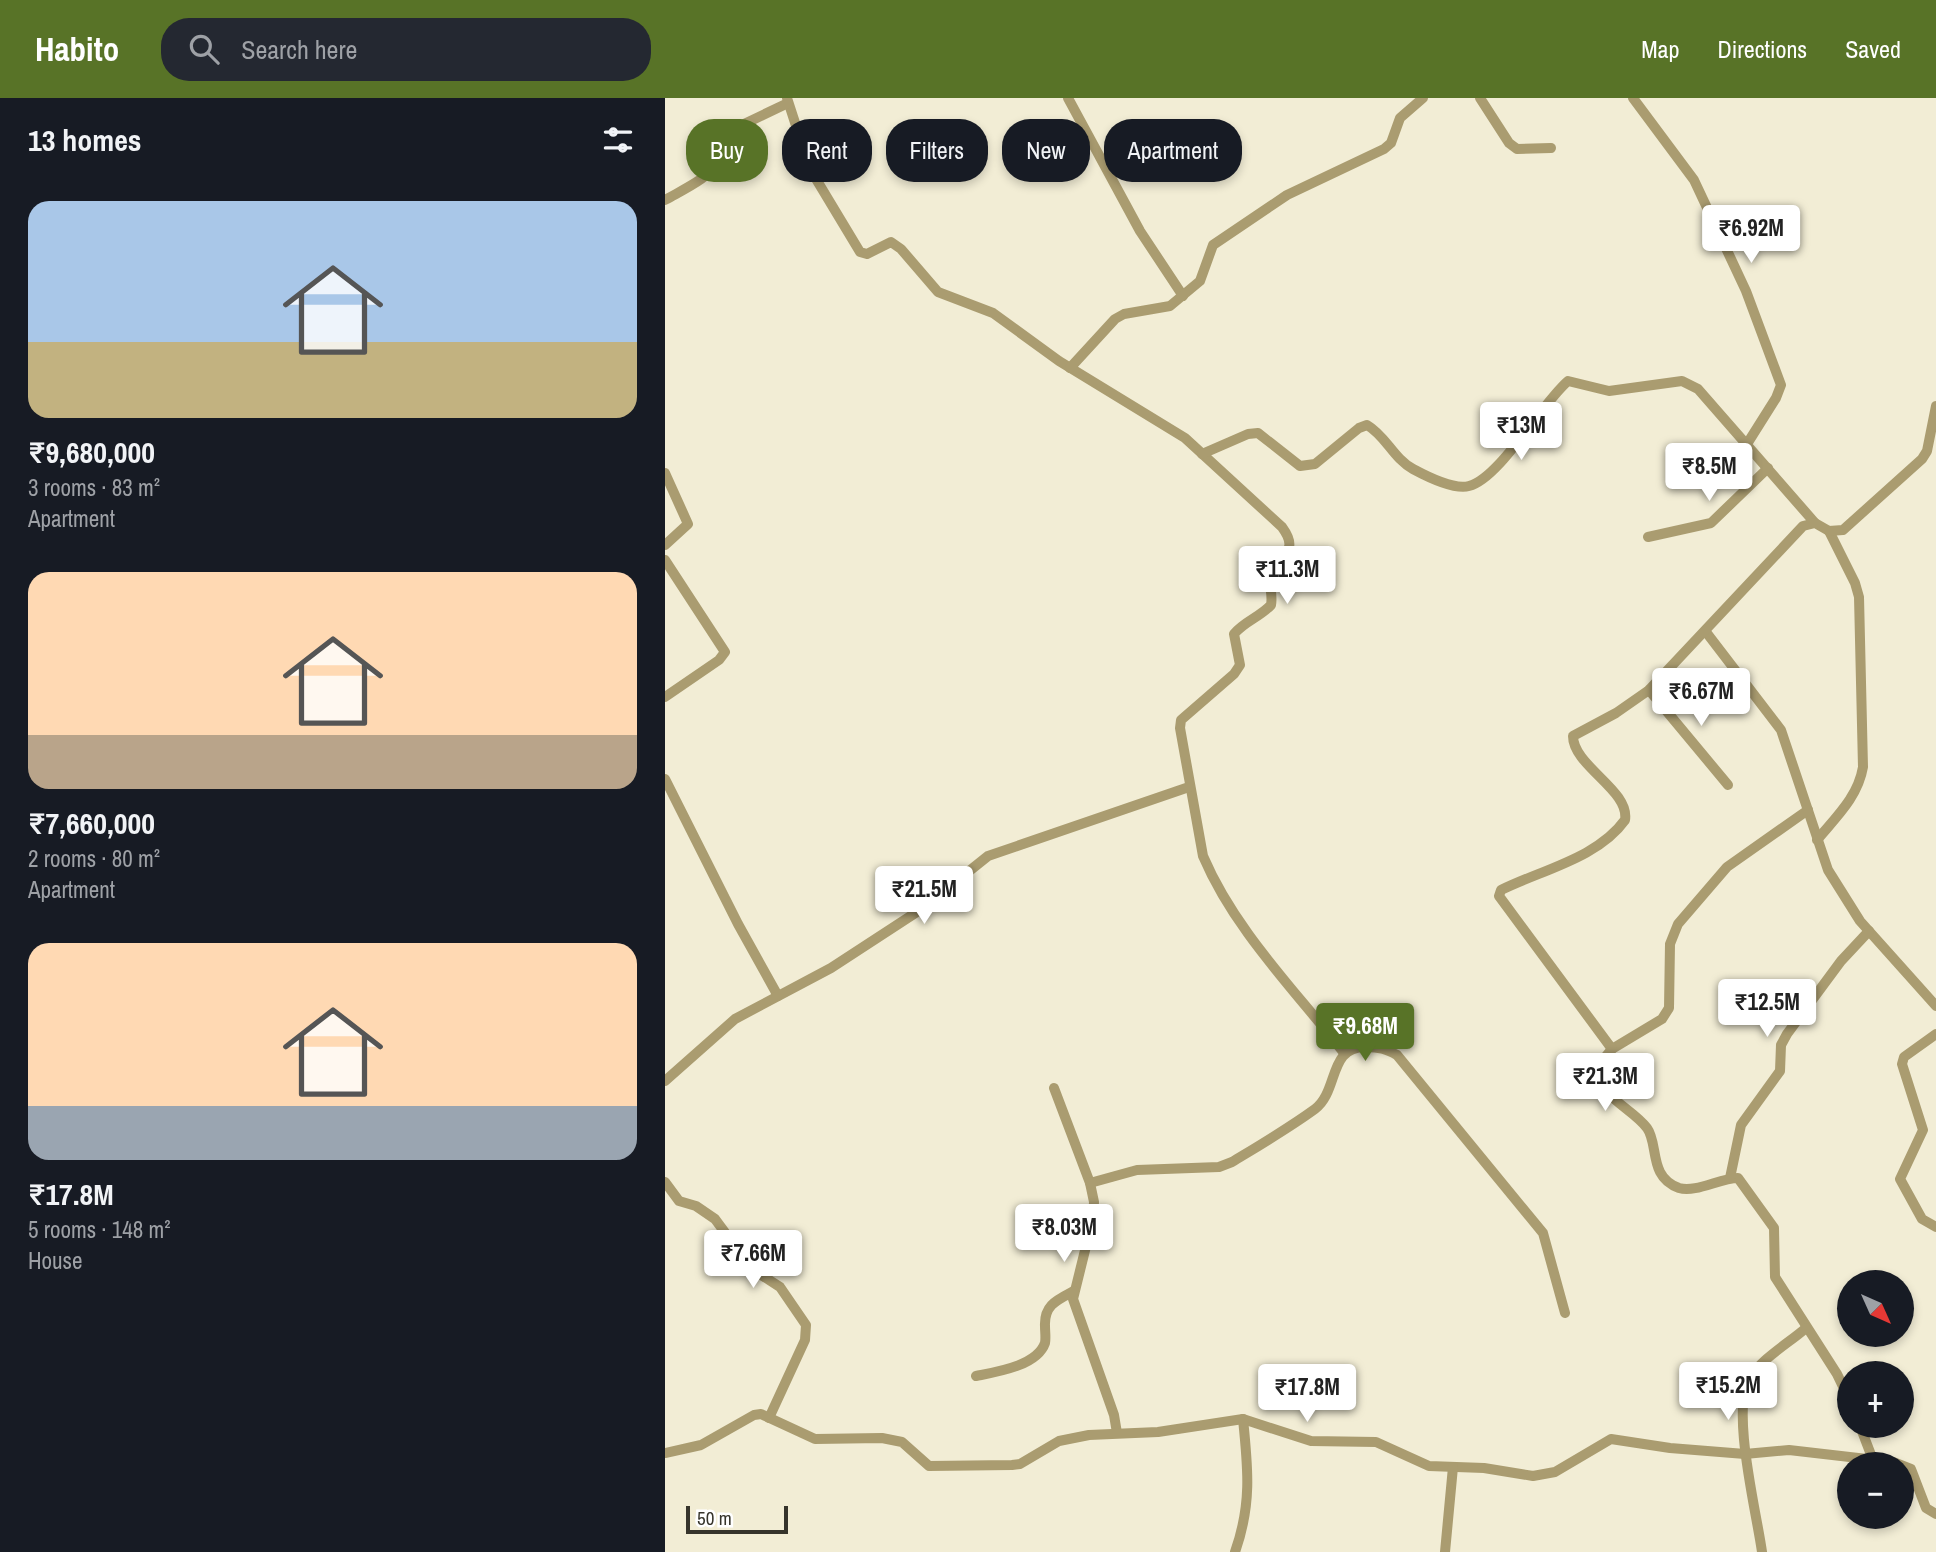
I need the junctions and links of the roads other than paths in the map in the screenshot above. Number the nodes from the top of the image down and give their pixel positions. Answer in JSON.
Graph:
{"nodes":[{"id":1,"x":1068,"y":98,"type":"edge"},
{"id":2,"x":1423,"y":98,"type":"edge"},
{"id":3,"x":1480,"y":98,"type":"edge"},
{"id":4,"x":1633,"y":98,"type":"edge"},
{"id":5,"x":787,"y":100,"type":"edge"},
{"id":6,"x":1551,"y":148,"type":"dead end"},
{"id":7,"x":666,"y":197,"type":"edge"},
{"id":8,"x":1183,"y":296,"type":"junction"},
{"id":9,"x":1070,"y":368,"type":"junction"},
{"id":10,"x":1936,"y":406,"type":"edge"},
{"id":11,"x":1747,"y":444,"type":"junction"},
{"id":12,"x":1202,"y":454,"type":"junction"},
{"id":13,"x":1768,"y":468,"type":"junction"},
{"id":14,"x":665,"y":473,"type":"edge"},
{"id":15,"x":1815,"y":523,"type":"junction"},
{"id":16,"x":1829,"y":531,"type":"junction"},
{"id":17,"x":1648,"y":537,"type":"dead end"},
{"id":18,"x":665,"y":545,"type":"edge"},
{"id":19,"x":665,"y":560,"type":"edge"},
{"id":20,"x":1706,"y":632,"type":"junction"},
{"id":21,"x":1649,"y":690,"type":"junction"},
{"id":22,"x":665,"y":697,"type":"edge"},
{"id":23,"x":665,"y":779,"type":"edge"},
{"id":24,"x":1728,"y":785,"type":"dead end"},
{"id":25,"x":1189,"y":787,"type":"junction"},
{"id":26,"x":1808,"y":810,"type":"junction"},
{"id":27,"x":1817,"y":840,"type":"junction"},
{"id":28,"x":1869,"y":931,"type":"junction"},
{"id":29,"x":778,"y":996,"type":"junction"},
{"id":30,"x":1936,"y":1006,"type":"edge"},
{"id":31,"x":1936,"y":1034,"type":"edge"},
{"id":32,"x":1612,"y":1049,"type":"junction"},
{"id":33,"x":1345,"y":1053,"type":"junction"},
{"id":34,"x":665,"y":1081,"type":"edge"},
{"id":35,"x":1054,"y":1088,"type":"dead end"},
{"id":36,"x":1730,"y":1178,"type":"junction"},
{"id":37,"x":665,"y":1182,"type":"edge"},
{"id":38,"x":1090,"y":1183,"type":"junction"},
{"id":39,"x":1936,"y":1227,"type":"edge"},
{"id":40,"x":1074,"y":1290,"type":"junction"},
{"id":41,"x":1565,"y":1312,"type":"dead end"},
{"id":42,"x":1806,"y":1328,"type":"junction"},
{"id":43,"x":1837,"y":1374,"type":"edge"},
{"id":44,"x":976,"y":1376,"type":"dead end"},
{"id":45,"x":769,"y":1418,"type":"junction"},
{"id":46,"x":1243,"y":1419,"type":"junction"},
{"id":47,"x":1117,"y":1433,"type":"junction"},
{"id":48,"x":665,"y":1454,"type":"edge"},
{"id":49,"x":1745,"y":1454,"type":"junction"},
{"id":50,"x":1837,"y":1456,"type":"edge"},
{"id":51,"x":1453,"y":1467,"type":"junction"},
{"id":52,"x":1914,"y":1477,"type":"edge"},
{"id":53,"x":1936,"y":1514,"type":"edge"},
{"id":54,"x":1235,"y":1552,"type":"edge"},
{"id":55,"x":1444,"y":1552,"type":"edge"},
{"id":56,"x":1762,"y":1552,"type":"edge"}],
"edges":[{"from":1,"to":8,"type":"street"},
{"from":2,"to":8,"type":"street"},
{"from":3,"to":6,"type":"street"},
{"from":4,"to":11,"type":"street"},
{"from":5,"to":7,"type":"street"},
{"from":5,"to":9,"type":"street"},
{"from":8,"to":9,"type":"street"},
{"from":9,"to":12,"type":"street"},
{"from":10,"to":16,"type":"street"},
{"from":11,"to":12,"type":"street"},
{"from":11,"to":13,"type":"street"},
{"from":12,"to":25,"type":"street"},
{"from":13,"to":15,"type":"street"},
{"from":13,"to":17,"type":"street"},
{"from":14,"to":18,"type":"street"},
{"from":15,"to":16,"type":"street"},
{"from":15,"to":20,"type":"street"},
{"from":16,"to":27,"type":"street"},
{"from":19,"to":22,"type":"street"},
{"from":20,"to":21,"type":"street"},
{"from":20,"to":26,"type":"street"},
{"from":21,"to":24,"type":"street"},
{"from":21,"to":32,"type":"street"},
{"from":23,"to":29,"type":"street"},
{"from":25,"to":29,"type":"street"},
{"from":25,"to":33,"type":"street"},
{"from":26,"to":27,"type":"street"},
{"from":26,"to":32,"type":"street"},
{"from":27,"to":28,"type":"street"},
{"from":28,"to":30,"type":"street"},
{"from":28,"to":36,"type":"street"},
{"from":29,"to":34,"type":"street"},
{"from":31,"to":39,"type":"street"},
{"from":32,"to":36,"type":"street"},
{"from":33,"to":38,"type":"street"},
{"from":33,"to":41,"type":"street"},
{"from":35,"to":38,"type":"street"},
{"from":36,"to":42,"type":"street"},
{"from":37,"to":45,"type":"street"},
{"from":38,"to":40,"type":"street"},
{"from":40,"to":44,"type":"street"},
{"from":40,"to":47,"type":"street"},
{"from":42,"to":43,"type":"street"},
{"from":42,"to":49,"type":"street"},
{"from":45,"to":47,"type":"street"},
{"from":45,"to":48,"type":"street"},
{"from":46,"to":47,"type":"street"},
{"from":46,"to":51,"type":"street"},
{"from":46,"to":54,"type":"street"},
{"from":49,"to":50,"type":"street"},
{"from":49,"to":51,"type":"street"},
{"from":49,"to":56,"type":"street"},
{"from":51,"to":55,"type":"street"},
{"from":52,"to":53,"type":"street"}]}
